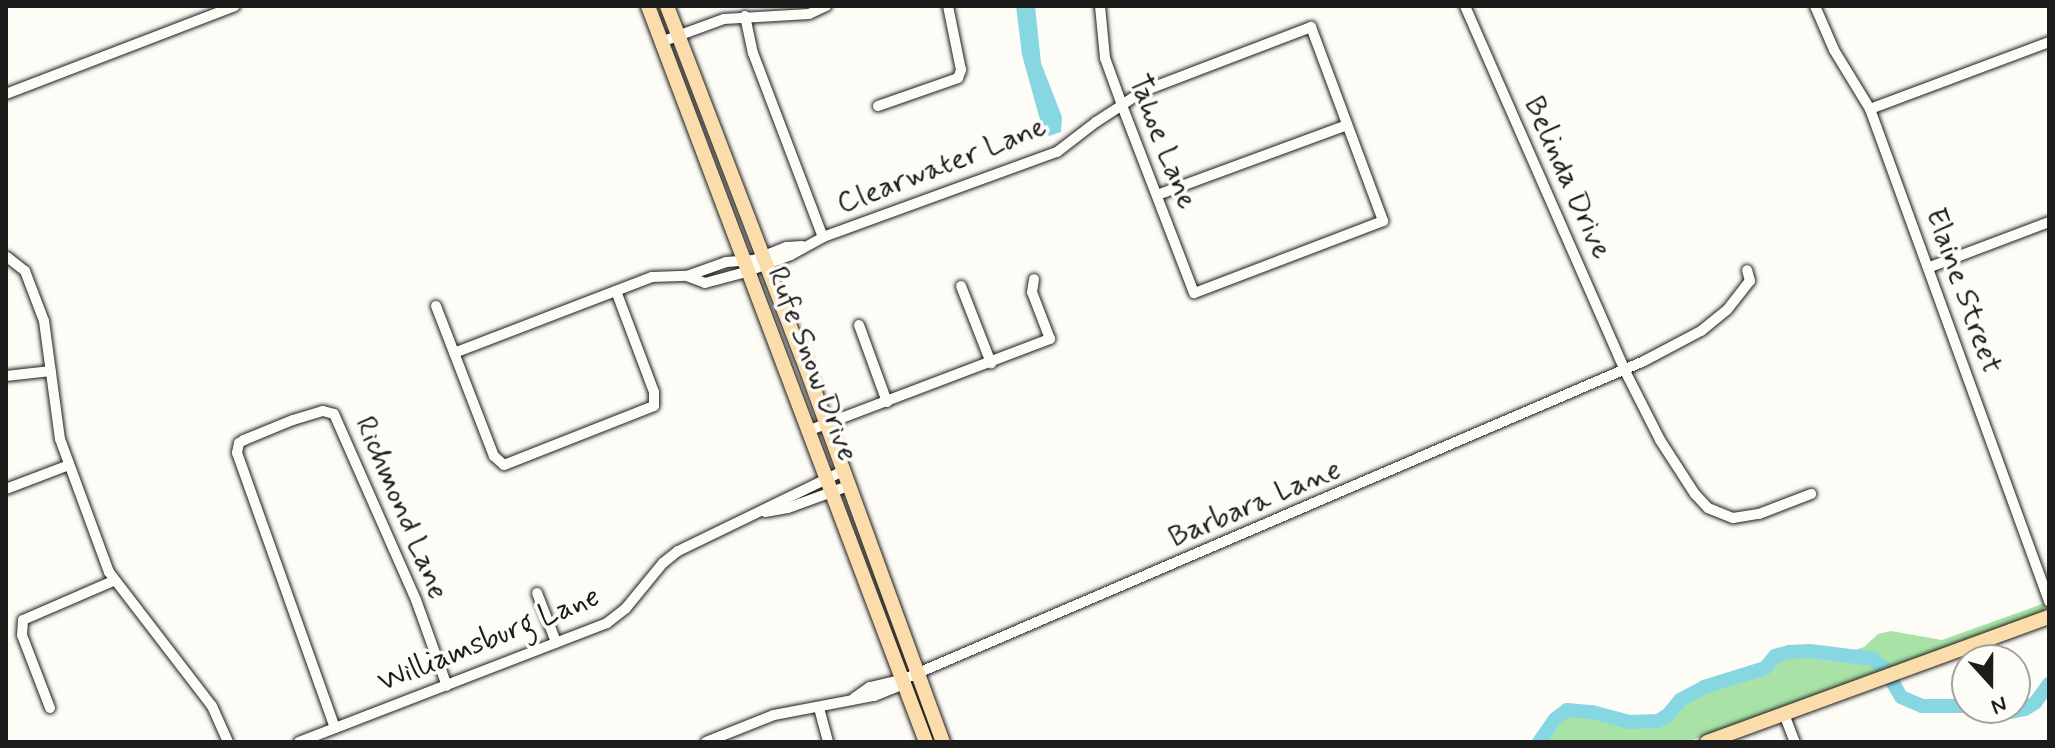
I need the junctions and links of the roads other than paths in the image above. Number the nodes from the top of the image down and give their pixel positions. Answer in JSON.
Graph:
{"nodes":[{"id":1,"x":235,"y":6,"type":"edge"},
{"id":2,"x":648,"y":6,"type":"edge"},
{"id":3,"x":667,"y":6,"type":"edge"},
{"id":4,"x":826,"y":6,"type":"edge"},
{"id":5,"x":948,"y":6,"type":"edge"},
{"id":6,"x":1100,"y":6,"type":"edge"},
{"id":7,"x":1465,"y":6,"type":"edge"},
{"id":8,"x":1815,"y":6,"type":"edge"},
{"id":9,"x":745,"y":16,"type":"junction"},
{"id":10,"x":679,"y":36,"type":"junction"},
{"id":11,"x":661,"y":42,"type":"junction"},
{"id":12,"x":2049,"y":42,"type":"edge"},
{"id":13,"x":6,"y":94,"type":"edge"},
{"id":14,"x":1122,"y":105,"type":"junction"},
{"id":15,"x":878,"y":106,"type":"dead end"},
{"id":16,"x":1870,"y":109,"type":"junction"},
{"id":17,"x":1347,"y":125,"type":"junction"},
{"id":18,"x":1157,"y":195,"type":"junction"},
{"id":19,"x":2049,"y":222,"type":"edge"},
{"id":20,"x":823,"y":237,"type":"junction"},
{"id":21,"x":7,"y":257,"type":"edge"},
{"id":22,"x":756,"y":264,"type":"junction"},
{"id":23,"x":1930,"y":267,"type":"junction"},
{"id":24,"x":1747,"y":270,"type":"dead end"},
{"id":25,"x":1034,"y":279,"type":"dead end"},
{"id":26,"x":961,"y":286,"type":"dead end"},
{"id":27,"x":616,"y":291,"type":"junction"},
{"id":28,"x":436,"y":306,"type":"dead end"},
{"id":29,"x":859,"y":325,"type":"dead end"},
{"id":30,"x":454,"y":353,"type":"junction"},
{"id":31,"x":991,"y":363,"type":"junction"},
{"id":32,"x":1624,"y":369,"type":"junction"},
{"id":33,"x":51,"y":371,"type":"junction"},
{"id":34,"x":6,"y":376,"type":"edge"},
{"id":35,"x":887,"y":402,"type":"junction"},
{"id":36,"x":827,"y":424,"type":"junction"},
{"id":37,"x":810,"y":430,"type":"junction"},
{"id":38,"x":69,"y":465,"type":"junction"},
{"id":39,"x":843,"y":471,"type":"junction"},
{"id":40,"x":828,"y":477,"type":"junction"},
{"id":41,"x":848,"y":486,"type":"junction"},
{"id":42,"x":6,"y":489,"type":"edge"},
{"id":43,"x":833,"y":491,"type":"junction"},
{"id":44,"x":1811,"y":494,"type":"dead end"},
{"id":45,"x":763,"y":512,"type":"junction"},
{"id":46,"x":113,"y":581,"type":"junction"},
{"id":47,"x":537,"y":593,"type":"dead end"},
{"id":48,"x":2049,"y":601,"type":"edge"},
{"id":49,"x":2049,"y":617,"type":"edge"},
{"id":50,"x":556,"y":642,"type":"junction"},
{"id":51,"x":911,"y":677,"type":"junction"},
{"id":52,"x":447,"y":686,"type":"junction"},
{"id":53,"x":50,"y":708,"type":"dead end"},
{"id":54,"x":819,"y":708,"type":"junction"},
{"id":55,"x":1784,"y":714,"type":"junction"},
{"id":56,"x":335,"y":728,"type":"junction"},
{"id":57,"x":228,"y":742,"type":"edge"},
{"id":58,"x":299,"y":742,"type":"edge"},
{"id":59,"x":706,"y":742,"type":"edge"},
{"id":60,"x":828,"y":742,"type":"edge"},
{"id":61,"x":926,"y":742,"type":"edge"},
{"id":62,"x":943,"y":742,"type":"edge"},
{"id":63,"x":1707,"y":742,"type":"edge"},
{"id":64,"x":1795,"y":742,"type":"edge"}],
"edges":[{"from":1,"to":13,"type":"street"},
{"from":2,"to":11,"type":"main road","name":"Rufe Snow Drive"},
{"from":3,"to":10,"type":"main road","name":"Rufe Snow Drive"},
{"from":4,"to":9,"type":"street"},
{"from":5,"to":15,"type":"street"},
{"from":6,"to":14,"type":"street","name":"Tahoe Lane"},
{"from":7,"to":32,"type":"street","name":"Belinda Drive"},
{"from":8,"to":16,"type":"street","name":"Elaine Street"},
{"from":9,"to":10,"type":"street"},
{"from":9,"to":20,"type":"street"},
{"from":10,"to":11,"type":"street"},
{"from":10,"to":22,"type":"main road","name":"Rufe Snow Drive"},
{"from":11,"to":22,"type":"main road","name":"Rufe Snow Drive"},
{"from":12,"to":16,"type":"street"},
{"from":14,"to":17,"type":"street","name":"Clearwater Lane"},
{"from":14,"to":18,"type":"street","name":"Tahoe Lane"},
{"from":14,"to":20,"type":"street","name":"Clearwater Lane"},
{"from":16,"to":23,"type":"street","name":"Elaine Street"},
{"from":17,"to":18,"type":"street"},
{"from":17,"to":18,"type":"street","name":"Tahoe Lane"},
{"from":19,"to":23,"type":"street"},
{"from":20,"to":22,"type":"street","name":"Clearwater Lane"},
{"from":21,"to":33,"type":"street"},
{"from":22,"to":27,"type":"street","name":"Clearwater Lane"},
{"from":22,"to":36,"type":"main road","name":"Rufe Snow Drive"},
{"from":22,"to":37,"type":"main road","name":"Rufe Snow Drive"},
{"from":23,"to":48,"type":"street","name":"Elaine Street"},
{"from":24,"to":32,"type":"street","name":"Barbara Lane"},
{"from":25,"to":31,"type":"street"},
{"from":26,"to":31,"type":"street"},
{"from":27,"to":30,"type":"street","name":"Clearwater Lane"},
{"from":27,"to":30,"type":"street"},
{"from":28,"to":30,"type":"street"},
{"from":29,"to":35,"type":"street"},
{"from":31,"to":35,"type":"street"},
{"from":32,"to":44,"type":"street","name":"Belinda Drive"},
{"from":32,"to":51,"type":"street","name":"Barbara Lane"},
{"from":33,"to":34,"type":"street"},
{"from":33,"to":38,"type":"street"},
{"from":35,"to":36,"type":"street"},
{"from":36,"to":37,"type":"street"},
{"from":36,"to":39,"type":"main road","name":"Rufe Snow Drive"},
{"from":37,"to":40,"type":"main road","name":"Rufe Snow Drive"},
{"from":38,"to":42,"type":"street"},
{"from":38,"to":46,"type":"street"},
{"from":39,"to":40,"type":"street","name":"Williamsburg Lane"},
{"from":39,"to":41,"type":"main road","name":"Rufe Snow Drive"},
{"from":40,"to":43,"type":"main road","name":"Rufe Snow Drive"},
{"from":40,"to":45,"type":"street","name":"Williamsburg Lane"},
{"from":41,"to":43,"type":"street","name":"Williamsburg Lane"},
{"from":41,"to":51,"type":"main road","name":"Rufe Snow Drive"},
{"from":43,"to":45,"type":"street","name":"Williamsburg Lane"},
{"from":43,"to":51,"type":"main road","name":"Rufe Snow Drive"},
{"from":45,"to":50,"type":"street","name":"Williamsburg Lane"},
{"from":46,"to":53,"type":"street"},
{"from":46,"to":57,"type":"street"},
{"from":47,"to":50,"type":"street"},
{"from":49,"to":55,"type":"main road"},
{"from":50,"to":52,"type":"street","name":"Williamsburg Lane"},
{"from":51,"to":54,"type":"street","name":"Barbara Lane"},
{"from":51,"to":61,"type":"main road","name":"Rufe Snow Drive"},
{"from":51,"to":62,"type":"main road","name":"Rufe Snow Drive"},
{"from":52,"to":56,"type":"street","name":"Williamsburg Lane"},
{"from":52,"to":56,"type":"street","name":"Richmond Lane"},
{"from":54,"to":59,"type":"street","name":"Barbara Lane"},
{"from":54,"to":60,"type":"street"},
{"from":55,"to":63,"type":"main road"},
{"from":55,"to":64,"type":"street"},
{"from":56,"to":58,"type":"street","name":"Williamsburg Lane"}]}
